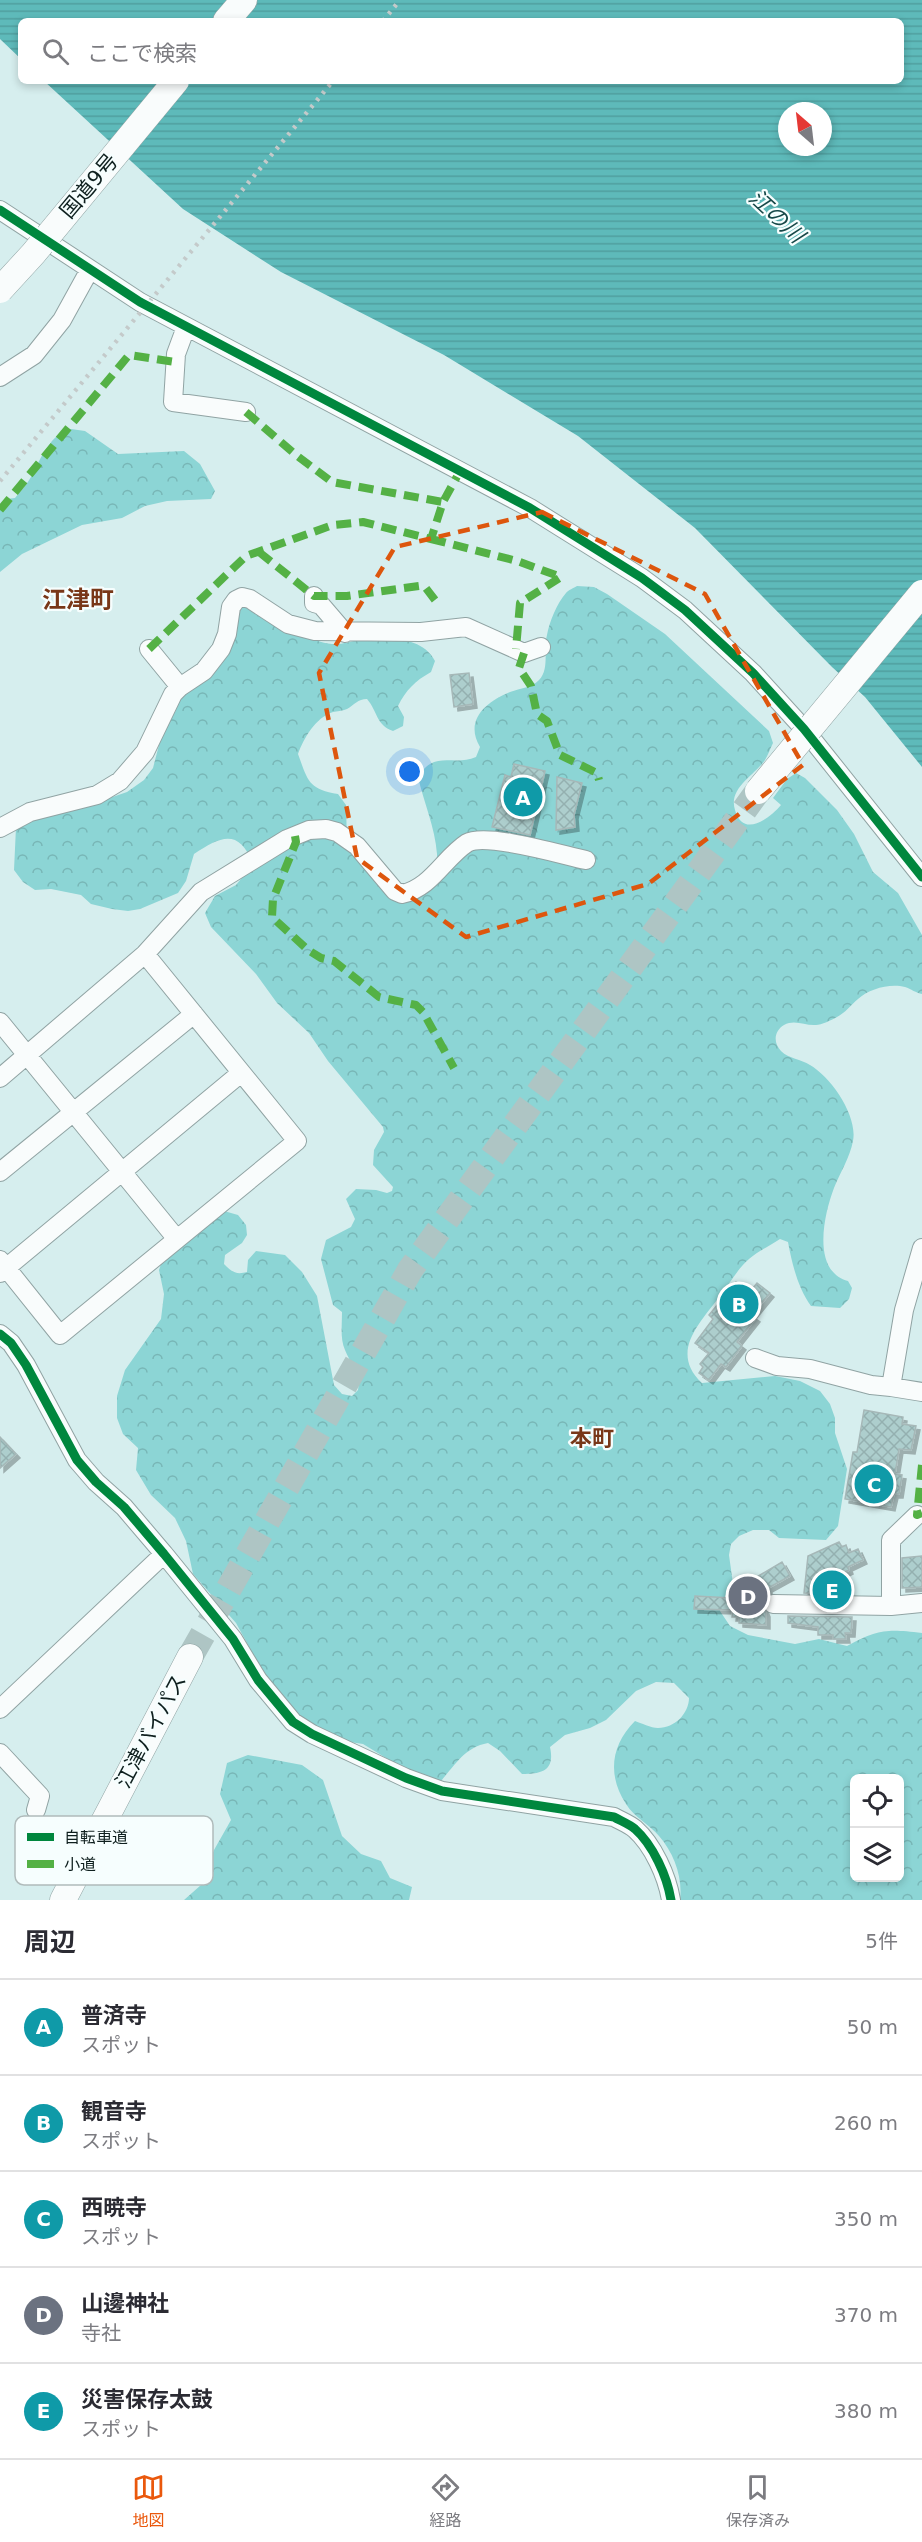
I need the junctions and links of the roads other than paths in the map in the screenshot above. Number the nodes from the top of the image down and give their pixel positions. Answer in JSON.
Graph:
{"nodes":[{"id":1,"x":244,"y":0,"type":"edge"},
{"id":2,"x":229,"y":18,"type":"edge"},
{"id":3,"x":174,"y":84,"type":"edge"},
{"id":4,"x":0,"y":210,"type":"edge"},
{"id":5,"x":89,"y":271,"type":"junction"},
{"id":6,"x":0,"y":290,"type":"edge"},
{"id":7,"x":186,"y":327,"type":"junction"},
{"id":8,"x":0,"y":376,"type":"edge"},
{"id":9,"x":246,"y":412,"type":"dead end"},
{"id":10,"x":922,"y":591,"type":"edge"},
{"id":11,"x":314,"y":596,"type":"dead end"},
{"id":12,"x":345,"y":633,"type":"junction"},
{"id":13,"x":540,"y":647,"type":"dead end"},
{"id":14,"x":149,"y":649,"type":"dead end"},
{"id":15,"x":180,"y":687,"type":"junction"},
{"id":16,"x":809,"y":724,"type":"junction"},
{"id":17,"x":758,"y":791,"type":"tunnel mouth"},
{"id":18,"x":0,"y":828,"type":"edge"},
{"id":19,"x":586,"y":860,"type":"dead end"},
{"id":20,"x":922,"y":877,"type":"edge"},
{"id":21,"x":145,"y":954,"type":"junction"},
{"id":22,"x":194,"y":1014,"type":"junction"},
{"id":23,"x":0,"y":1022,"type":"edge"},
{"id":24,"x":27,"y":1055,"type":"junction"},
{"id":25,"x":241,"y":1073,"type":"junction"},
{"id":26,"x":0,"y":1078,"type":"edge"},
{"id":27,"x":74,"y":1112,"type":"junction"},
{"id":28,"x":0,"y":1172,"type":"edge"},
{"id":29,"x":123,"y":1173,"type":"junction"},
{"id":30,"x":176,"y":1238,"type":"junction"},
{"id":31,"x":922,"y":1248,"type":"edge"},
{"id":32,"x":2,"y":1267,"type":"edge"},
{"id":33,"x":0,"y":1334,"type":"edge"},
{"id":34,"x":755,"y":1358,"type":"dead end"},
{"id":35,"x":891,"y":1387,"type":"junction"},
{"id":36,"x":922,"y":1392,"type":"edge"},
{"id":37,"x":917,"y":1515,"type":"dead end"},
{"id":38,"x":164,"y":1554,"type":"junction"},
{"id":39,"x":922,"y":1603,"type":"edge"},
{"id":40,"x":773,"y":1604,"type":"dead end"},
{"id":41,"x":891,"y":1606,"type":"junction"},
{"id":42,"x":190,"y":1657,"type":"tunnel mouth"},
{"id":43,"x":0,"y":1709,"type":"edge"},
{"id":44,"x":0,"y":1753,"type":"edge"},
{"id":45,"x":36,"y":1810,"type":"dead end"},
{"id":46,"x":107,"y":1816,"type":"edge"},
{"id":47,"x":71,"y":1885,"type":"edge"},
{"id":48,"x":63,"y":1900,"type":"edge"},
{"id":49,"x":671,"y":1900,"type":"edge"}],
"edges":[{"from":1,"to":2,"type":"highway"},
{"from":3,"to":6,"type":"highway","name":"国道9号","bridge":true},
{"from":4,"to":5,"type":"street"},
{"from":5,"to":7,"type":"street"},
{"from":5,"to":8,"type":"street"},
{"from":7,"to":9,"type":"street"},
{"from":7,"to":16,"type":"street"},
{"from":10,"to":16,"type":"street","bridge":true},
{"from":10,"to":17,"type":"highway","bridge":true},
{"from":11,"to":12,"type":"street"},
{"from":12,"to":13,"type":"street"},
{"from":12,"to":15,"type":"street"},
{"from":14,"to":15,"type":"street"},
{"from":15,"to":18,"type":"street"},
{"from":16,"to":20,"type":"street"},
{"from":19,"to":21,"type":"street"},
{"from":21,"to":22,"type":"street"},
{"from":21,"to":24,"type":"street"},
{"from":22,"to":25,"type":"street"},
{"from":22,"to":27,"type":"street"},
{"from":23,"to":24,"type":"street"},
{"from":24,"to":26,"type":"street"},
{"from":24,"to":27,"type":"street"},
{"from":25,"to":29,"type":"street"},
{"from":25,"to":30,"type":"street"},
{"from":27,"to":28,"type":"street"},
{"from":27,"to":29,"type":"street"},
{"from":29,"to":30,"type":"street"},
{"from":29,"to":32,"type":"street"},
{"from":30,"to":32,"type":"street"},
{"from":31,"to":35,"type":"street"},
{"from":33,"to":38,"type":"street"},
{"from":34,"to":35,"type":"street"},
{"from":35,"to":36,"type":"street"},
{"from":37,"to":41,"type":"street"},
{"from":38,"to":43,"type":"street"},
{"from":38,"to":49,"type":"street"},
{"from":39,"to":41,"type":"street"},
{"from":40,"to":41,"type":"street"},
{"from":42,"to":46,"type":"highway","name":"江津バイパス"},
{"from":44,"to":45,"type":"street"},
{"from":47,"to":48,"type":"highway","name":"江津バイパス"}]}
